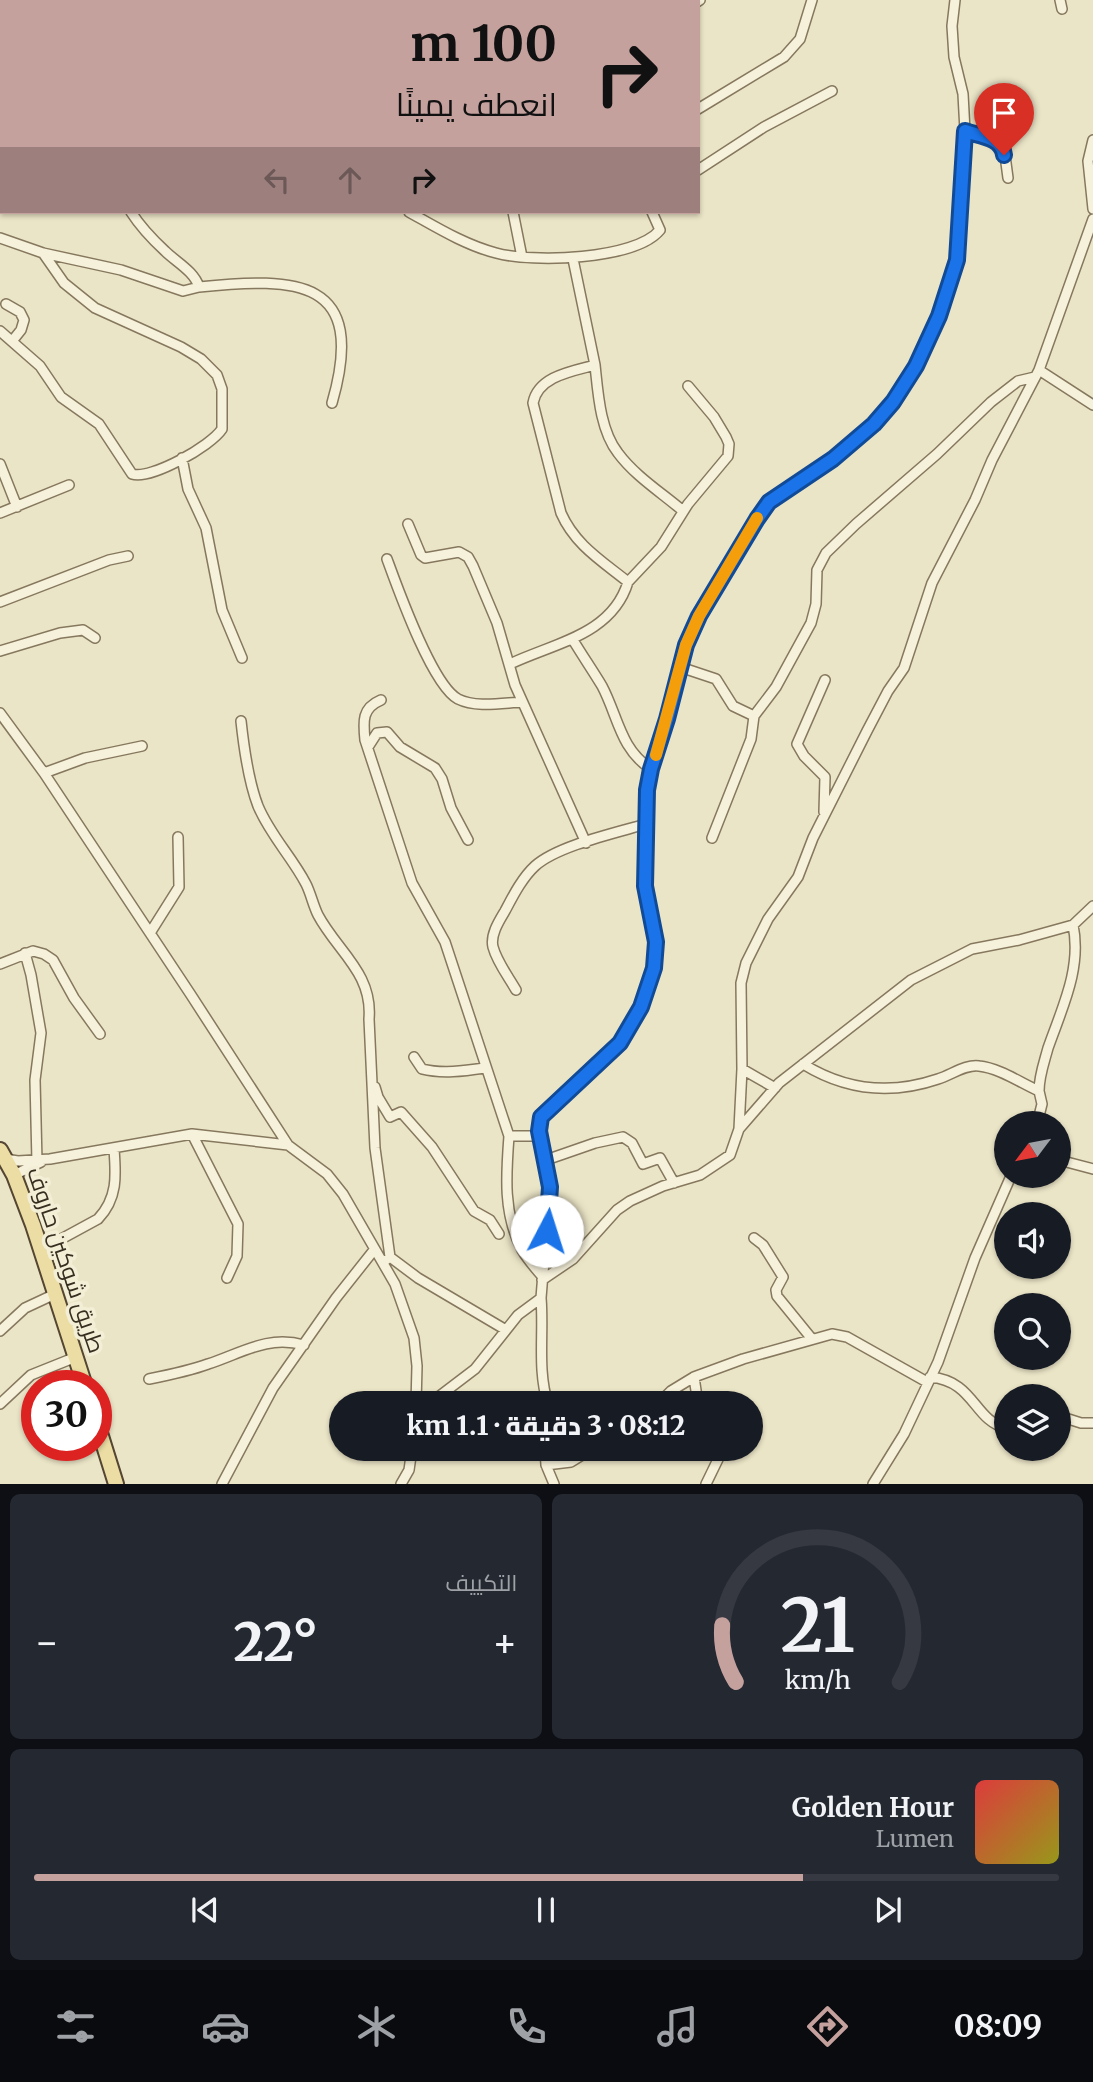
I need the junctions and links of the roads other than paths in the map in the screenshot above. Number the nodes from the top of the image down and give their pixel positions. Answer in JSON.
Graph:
{"nodes":[{"id":1,"x":812,"y":0,"type":"edge"},
{"id":2,"x":955,"y":0,"type":"edge"},
{"id":3,"x":832,"y":91,"type":"dead end"},
{"id":4,"x":700,"y":108,"type":"edge"},
{"id":5,"x":965,"y":131,"type":"junction"},
{"id":6,"x":1093,"y":140,"type":"edge"},
{"id":7,"x":700,"y":169,"type":"edge"},
{"id":8,"x":1008,"y":178,"type":"dead end"},
{"id":9,"x":1093,"y":209,"type":"edge"},
{"id":10,"x":132,"y":214,"type":"edge"},
{"id":11,"x":412,"y":214,"type":"edge"},
{"id":12,"x":513,"y":214,"type":"edge"},
{"id":13,"x":653,"y":214,"type":"edge"},
{"id":14,"x":1093,"y":219,"type":"edge"},
{"id":15,"x":0,"y":238,"type":"edge"},
{"id":16,"x":43,"y":253,"type":"junction"},
{"id":17,"x":523,"y":257,"type":"junction"},
{"id":18,"x":573,"y":259,"type":"junction"},
{"id":19,"x":199,"y":287,"type":"junction"},
{"id":20,"x":6,"y":304,"type":"dead end"},
{"id":21,"x":0,"y":331,"type":"edge"},
{"id":22,"x":13,"y":341,"type":"junction"},
{"id":23,"x":595,"y":365,"type":"junction"},
{"id":24,"x":1037,"y":374,"type":"junction"},
{"id":25,"x":688,"y":386,"type":"dead end"},
{"id":26,"x":332,"y":403,"type":"dead end"},
{"id":27,"x":1093,"y":405,"type":"edge"},
{"id":28,"x":182,"y":457,"type":"junction"},
{"id":29,"x":0,"y":464,"type":"edge"},
{"id":30,"x":69,"y":485,"type":"dead end"},
{"id":31,"x":16,"y":507,"type":"junction"},
{"id":32,"x":683,"y":511,"type":"junction"},
{"id":33,"x":0,"y":513,"type":"edge"},
{"id":34,"x":408,"y":524,"type":"dead end"},
{"id":35,"x":128,"y":556,"type":"dead end"},
{"id":36,"x":387,"y":559,"type":"dead end"},
{"id":37,"x":628,"y":582,"type":"junction"},
{"id":38,"x":0,"y":602,"type":"edge"},
{"id":39,"x":95,"y":638,"type":"dead end"},
{"id":40,"x":573,"y":640,"type":"junction"},
{"id":41,"x":0,"y":651,"type":"edge"},
{"id":42,"x":242,"y":658,"type":"dead end"},
{"id":43,"x":510,"y":664,"type":"junction"},
{"id":44,"x":680,"y":667,"type":"junction"},
{"id":45,"x":825,"y":680,"type":"dead end"},
{"id":46,"x":381,"y":700,"type":"dead end"},
{"id":47,"x":522,"y":702,"type":"junction"},
{"id":48,"x":0,"y":713,"type":"edge"},
{"id":49,"x":754,"y":716,"type":"junction"},
{"id":50,"x":241,"y":721,"type":"dead end"},
{"id":51,"x":142,"y":746,"type":"dead end"},
{"id":52,"x":368,"y":747,"type":"junction"},
{"id":53,"x":651,"y":769,"type":"junction"},
{"id":54,"x":44,"y":773,"type":"junction"},
{"id":55,"x":825,"y":817,"type":"junction"},
{"id":56,"x":646,"y":824,"type":"junction"},
{"id":57,"x":178,"y":837,"type":"dead end"},
{"id":58,"x":712,"y":838,"type":"dead end"},
{"id":59,"x":468,"y":840,"type":"dead end"},
{"id":60,"x":586,"y":843,"type":"junction"},
{"id":61,"x":1093,"y":906,"type":"edge"},
{"id":62,"x":1073,"y":925,"type":"junction"},
{"id":63,"x":150,"y":933,"type":"junction"},
{"id":64,"x":25,"y":953,"type":"junction"},
{"id":65,"x":0,"y":964,"type":"edge"},
{"id":66,"x":516,"y":990,"type":"dead end"},
{"id":67,"x":100,"y":1034,"type":"dead end"},
{"id":68,"x":414,"y":1057,"type":"dead end"},
{"id":69,"x":803,"y":1064,"type":"junction"},
{"id":70,"x":485,"y":1068,"type":"junction"},
{"id":71,"x":742,"y":1069,"type":"junction"},
{"id":72,"x":372,"y":1077,"type":"junction"},
{"id":73,"x":775,"y":1088,"type":"junction"},
{"id":74,"x":1039,"y":1091,"type":"junction"},
{"id":75,"x":1040,"y":1111,"type":"edge"},
{"id":76,"x":739,"y":1129,"type":"junction"},
{"id":77,"x":192,"y":1134,"type":"junction"},
{"id":78,"x":509,"y":1136,"type":"junction"},
{"id":79,"x":540,"y":1136,"type":"junction"},
{"id":80,"x":288,"y":1145,"type":"junction"},
{"id":81,"x":114,"y":1149,"type":"junction"},
{"id":82,"x":3,"y":1154,"type":"edge"},
{"id":83,"x":546,"y":1160,"type":"junction"},
{"id":84,"x":37,"y":1161,"type":"junction"},
{"id":85,"x":1071,"y":1163,"type":"edge"},
{"id":86,"x":1093,"y":1169,"type":"edge"},
{"id":87,"x":14,"y":1175,"type":"junction"},
{"id":88,"x":674,"y":1183,"type":"junction"},
{"id":89,"x":1006,"y":1188,"type":"edge"},
{"id":90,"x":499,"y":1234,"type":"dead end"},
{"id":91,"x":754,"y":1238,"type":"dead end"},
{"id":92,"x":41,"y":1250,"type":"junction"},
{"id":93,"x":374,"y":1250,"type":"junction"},
{"id":94,"x":386,"y":1260,"type":"junction"},
{"id":95,"x":227,"y":1278,"type":"dead end"},
{"id":96,"x":542,"y":1278,"type":"junction"},
{"id":97,"x":55,"y":1294,"type":"junction"},
{"id":98,"x":541,"y":1298,"type":"junction"},
{"id":99,"x":506,"y":1330,"type":"junction"},
{"id":100,"x":0,"y":1331,"type":"edge"},
{"id":101,"x":811,"y":1339,"type":"junction"},
{"id":102,"x":304,"y":1345,"type":"junction"},
{"id":103,"x":76,"y":1357,"type":"junction"},
{"id":104,"x":80,"y":1370,"type":"edge"},
{"id":105,"x":694,"y":1377,"type":"junction"},
{"id":106,"x":149,"y":1379,"type":"dead end"},
{"id":107,"x":929,"y":1380,"type":"junction"},
{"id":108,"x":416,"y":1391,"type":"edge"},
{"id":109,"x":447,"y":1391,"type":"edge"},
{"id":110,"x":545,"y":1391,"type":"edge"},
{"id":111,"x":671,"y":1391,"type":"edge"},
{"id":112,"x":696,"y":1391,"type":"edge"},
{"id":113,"x":0,"y":1404,"type":"edge"},
{"id":114,"x":1071,"y":1420,"type":"edge"},
{"id":115,"x":994,"y":1423,"type":"edge"},
{"id":116,"x":1093,"y":1423,"type":"edge"},
{"id":117,"x":109,"y":1461,"type":"edge"},
{"id":118,"x":410,"y":1461,"type":"edge"},
{"id":119,"x":546,"y":1461,"type":"edge"},
{"id":120,"x":572,"y":1461,"type":"edge"},
{"id":121,"x":717,"y":1461,"type":"edge"},
{"id":122,"x":546,"y":1465,"type":"junction"},
{"id":123,"x":116,"y":1483,"type":"edge"},
{"id":124,"x":222,"y":1483,"type":"edge"},
{"id":125,"x":401,"y":1483,"type":"edge"},
{"id":126,"x":554,"y":1483,"type":"edge"},
{"id":127,"x":706,"y":1483,"type":"edge"},
{"id":128,"x":873,"y":1483,"type":"edge"}],
"edges":[{"from":1,"to":4,"type":"street"},
{"from":2,"to":5,"type":"street"},
{"from":3,"to":7,"type":"street"},
{"from":5,"to":8,"type":"street"},
{"from":5,"to":44,"type":"street"},
{"from":6,"to":9,"type":"street"},
{"from":10,"to":19,"type":"street"},
{"from":11,"to":17,"type":"street"},
{"from":12,"to":17,"type":"street"},
{"from":13,"to":18,"type":"street"},
{"from":14,"to":24,"type":"street"},
{"from":15,"to":16,"type":"street"},
{"from":16,"to":19,"type":"street"},
{"from":16,"to":28,"type":"street"},
{"from":17,"to":18,"type":"street"},
{"from":18,"to":23,"type":"street"},
{"from":19,"to":26,"type":"street"},
{"from":20,"to":22,"type":"street"},
{"from":21,"to":22,"type":"street"},
{"from":22,"to":28,"type":"street"},
{"from":23,"to":32,"type":"street"},
{"from":23,"to":37,"type":"street"},
{"from":24,"to":27,"type":"street"},
{"from":24,"to":49,"type":"street"},
{"from":24,"to":55,"type":"street"},
{"from":25,"to":32,"type":"street"},
{"from":28,"to":42,"type":"street"},
{"from":29,"to":31,"type":"street"},
{"from":30,"to":31,"type":"street"},
{"from":31,"to":33,"type":"street"},
{"from":32,"to":37,"type":"street"},
{"from":34,"to":43,"type":"street"},
{"from":35,"to":38,"type":"street"},
{"from":36,"to":47,"type":"street"},
{"from":37,"to":40,"type":"street"},
{"from":39,"to":41,"type":"street"},
{"from":40,"to":43,"type":"street"},
{"from":40,"to":53,"type":"street"},
{"from":43,"to":47,"type":"street"},
{"from":44,"to":49,"type":"street"},
{"from":44,"to":53,"type":"street"},
{"from":45,"to":55,"type":"street"},
{"from":46,"to":52,"type":"street"},
{"from":47,"to":60,"type":"street"},
{"from":48,"to":54,"type":"street"},
{"from":49,"to":58,"type":"street"},
{"from":50,"to":72,"type":"street"},
{"from":51,"to":54,"type":"street"},
{"from":52,"to":59,"type":"street"},
{"from":52,"to":70,"type":"street"},
{"from":53,"to":56,"type":"street"},
{"from":54,"to":63,"type":"street"},
{"from":55,"to":71,"type":"street"},
{"from":56,"to":60,"type":"street"},
{"from":56,"to":79,"type":"street"},
{"from":57,"to":63,"type":"street"},
{"from":60,"to":66,"type":"street"},
{"from":61,"to":62,"type":"street"},
{"from":62,"to":69,"type":"street"},
{"from":62,"to":74,"type":"street"},
{"from":63,"to":80,"type":"street"},
{"from":64,"to":65,"type":"street"},
{"from":64,"to":67,"type":"street"},
{"from":64,"to":84,"type":"street"},
{"from":68,"to":70,"type":"street"},
{"from":69,"to":73,"type":"street"},
{"from":69,"to":74,"type":"street"},
{"from":70,"to":78,"type":"street"},
{"from":71,"to":73,"type":"street"},
{"from":71,"to":76,"type":"street"},
{"from":72,"to":90,"type":"street"},
{"from":72,"to":94,"type":"street"},
{"from":73,"to":76,"type":"street"},
{"from":74,"to":75,"type":"street"},
{"from":76,"to":88,"type":"street"},
{"from":77,"to":80,"type":"street"},
{"from":77,"to":81,"type":"street"},
{"from":77,"to":95,"type":"street"},
{"from":78,"to":79,"type":"street"},
{"from":78,"to":96,"type":"street"},
{"from":79,"to":83,"type":"street"},
{"from":80,"to":93,"type":"street"},
{"from":81,"to":84,"type":"street"},
{"from":81,"to":92,"type":"street"},
{"from":82,"to":84,"type":"street"},
{"from":82,"to":87,"type":"main road","name":"طريق شوكين حاروف"},
{"from":83,"to":88,"type":"street"},
{"from":83,"to":96,"type":"street"},
{"from":84,"to":87,"type":"street"},
{"from":85,"to":86,"type":"street"},
{"from":87,"to":92,"type":"main road","name":"طريق شوكين حاروف"},
{"from":88,"to":96,"type":"street"},
{"from":89,"to":107,"type":"street"},
{"from":91,"to":101,"type":"street"},
{"from":92,"to":97,"type":"main road","name":"طريق شوكين حاروف"},
{"from":93,"to":94,"type":"street"},
{"from":93,"to":102,"type":"street"},
{"from":94,"to":99,"type":"street"},
{"from":94,"to":108,"type":"street"},
{"from":96,"to":98,"type":"street"},
{"from":97,"to":100,"type":"street"},
{"from":97,"to":103,"type":"main road","name":"طريق شوكين حاروف"},
{"from":98,"to":99,"type":"street"},
{"from":98,"to":110,"type":"street"},
{"from":99,"to":109,"type":"street"},
{"from":101,"to":105,"type":"street"},
{"from":101,"to":107,"type":"street"},
{"from":102,"to":106,"type":"street"},
{"from":102,"to":124,"type":"street"},
{"from":103,"to":104,"type":"main road","name":"طريق شوكين حاروف"},
{"from":103,"to":113,"type":"street"},
{"from":105,"to":111,"type":"street"},
{"from":105,"to":112,"type":"street"},
{"from":107,"to":115,"type":"street"},
{"from":107,"to":128,"type":"street"},
{"from":114,"to":116,"type":"street"},
{"from":117,"to":123,"type":"main road"},
{"from":118,"to":125,"type":"street"},
{"from":119,"to":122,"type":"street"},
{"from":120,"to":122,"type":"street"},
{"from":121,"to":127,"type":"street"},
{"from":122,"to":126,"type":"street"}]}
